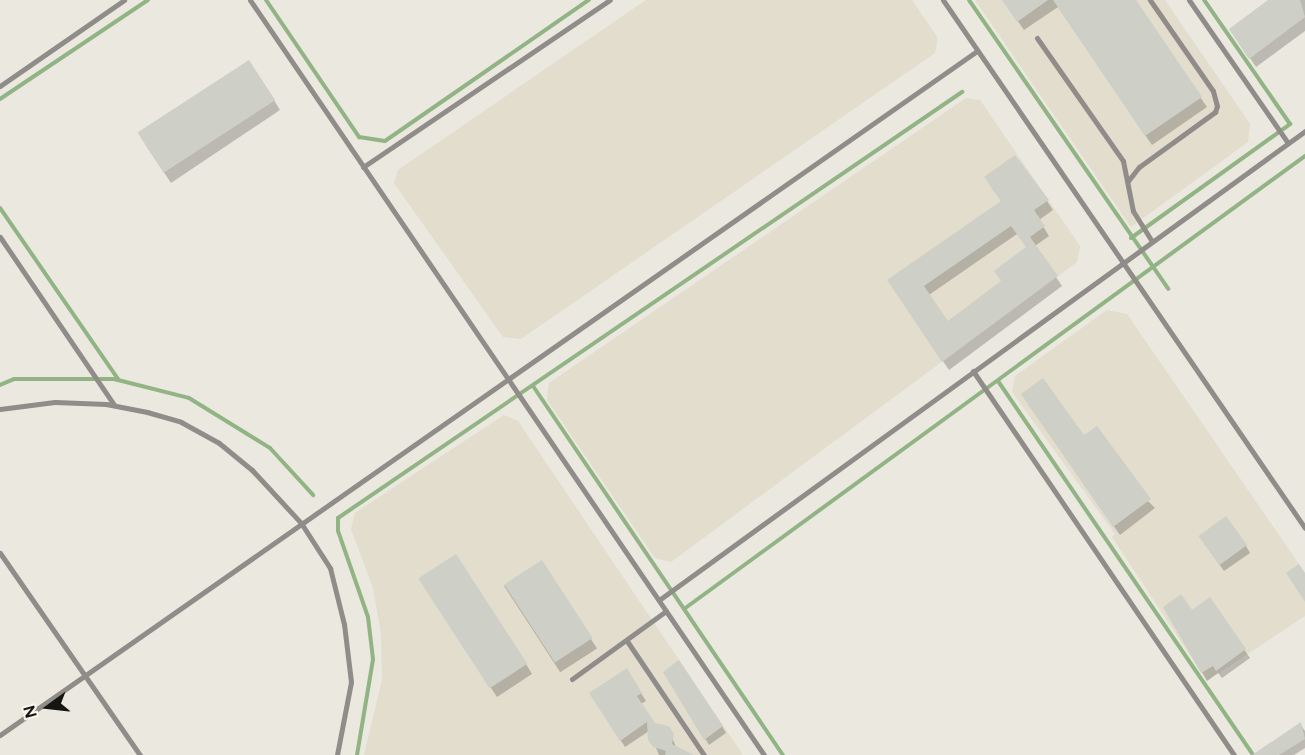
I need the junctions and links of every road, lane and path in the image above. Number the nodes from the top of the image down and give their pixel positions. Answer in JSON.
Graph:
{"nodes":[{"id":1,"x":124,"y":0,"type":"edge"},
{"id":2,"x":250,"y":0,"type":"edge"},
{"id":3,"x":610,"y":0,"type":"edge"},
{"id":4,"x":943,"y":0,"type":"edge"},
{"id":5,"x":1150,"y":0,"type":"edge"},
{"id":6,"x":1189,"y":0,"type":"edge"},
{"id":7,"x":1037,"y":38,"type":"dead end"},
{"id":8,"x":977,"y":51,"type":"junction"},
{"id":9,"x":0,"y":86,"type":"edge"},
{"id":10,"x":1305,"y":131,"type":"edge"},
{"id":11,"x":1288,"y":143,"type":"junction"},
{"id":12,"x":363,"y":167,"type":"junction"},
{"id":13,"x":1128,"y":182,"type":"junction"},
{"id":14,"x":0,"y":237,"type":"edge"},
{"id":15,"x":1152,"y":241,"type":"junction"},
{"id":16,"x":1120,"y":264,"type":"junction"},
{"id":17,"x":973,"y":371,"type":"junction"},
{"id":18,"x":507,"y":377,"type":"junction"},
{"id":19,"x":114,"y":405,"type":"junction"},
{"id":20,"x":0,"y":410,"type":"edge"},
{"id":21,"x":301,"y":523,"type":"junction"},
{"id":22,"x":1305,"y":528,"type":"edge"},
{"id":23,"x":0,"y":553,"type":"edge"},
{"id":24,"x":659,"y":600,"type":"junction"},
{"id":25,"x":666,"y":611,"type":"junction"},
{"id":26,"x":627,"y":641,"type":"junction"},
{"id":27,"x":84,"y":675,"type":"junction"},
{"id":28,"x":572,"y":679,"type":"dead end"},
{"id":29,"x":0,"y":735,"type":"edge"},
{"id":30,"x":140,"y":755,"type":"edge"},
{"id":31,"x":337,"y":755,"type":"edge"},
{"id":32,"x":704,"y":755,"type":"edge"},
{"id":33,"x":765,"y":755,"type":"edge"},
{"id":34,"x":1234,"y":755,"type":"edge"}],
"edges":[{"from":1,"to":9,"type":"lane"},
{"from":2,"to":12,"type":"lane"},
{"from":3,"to":12,"type":"lane"},
{"from":4,"to":8,"type":"lane"},
{"from":5,"to":13,"type":"lane"},
{"from":6,"to":11,"type":"lane"},
{"from":7,"to":13,"type":"lane"},
{"from":8,"to":16,"type":"lane"},
{"from":8,"to":18,"type":"lane"},
{"from":10,"to":11,"type":"lane"},
{"from":11,"to":15,"type":"lane"},
{"from":12,"to":18,"type":"lane"},
{"from":13,"to":15,"type":"lane"},
{"from":14,"to":19,"type":"lane"},
{"from":15,"to":16,"type":"lane"},
{"from":16,"to":17,"type":"lane"},
{"from":16,"to":22,"type":"lane"},
{"from":17,"to":24,"type":"lane"},
{"from":17,"to":34,"type":"lane"},
{"from":18,"to":21,"type":"lane"},
{"from":18,"to":24,"type":"lane"},
{"from":19,"to":20,"type":"lane"},
{"from":19,"to":21,"type":"lane"},
{"from":21,"to":27,"type":"lane"},
{"from":21,"to":31,"type":"lane"},
{"from":23,"to":27,"type":"lane"},
{"from":24,"to":25,"type":"lane"},
{"from":25,"to":26,"type":"lane"},
{"from":25,"to":33,"type":"lane"},
{"from":26,"to":28,"type":"lane"},
{"from":26,"to":32,"type":"lane"},
{"from":27,"to":29,"type":"lane"},
{"from":27,"to":30,"type":"lane"}]}
